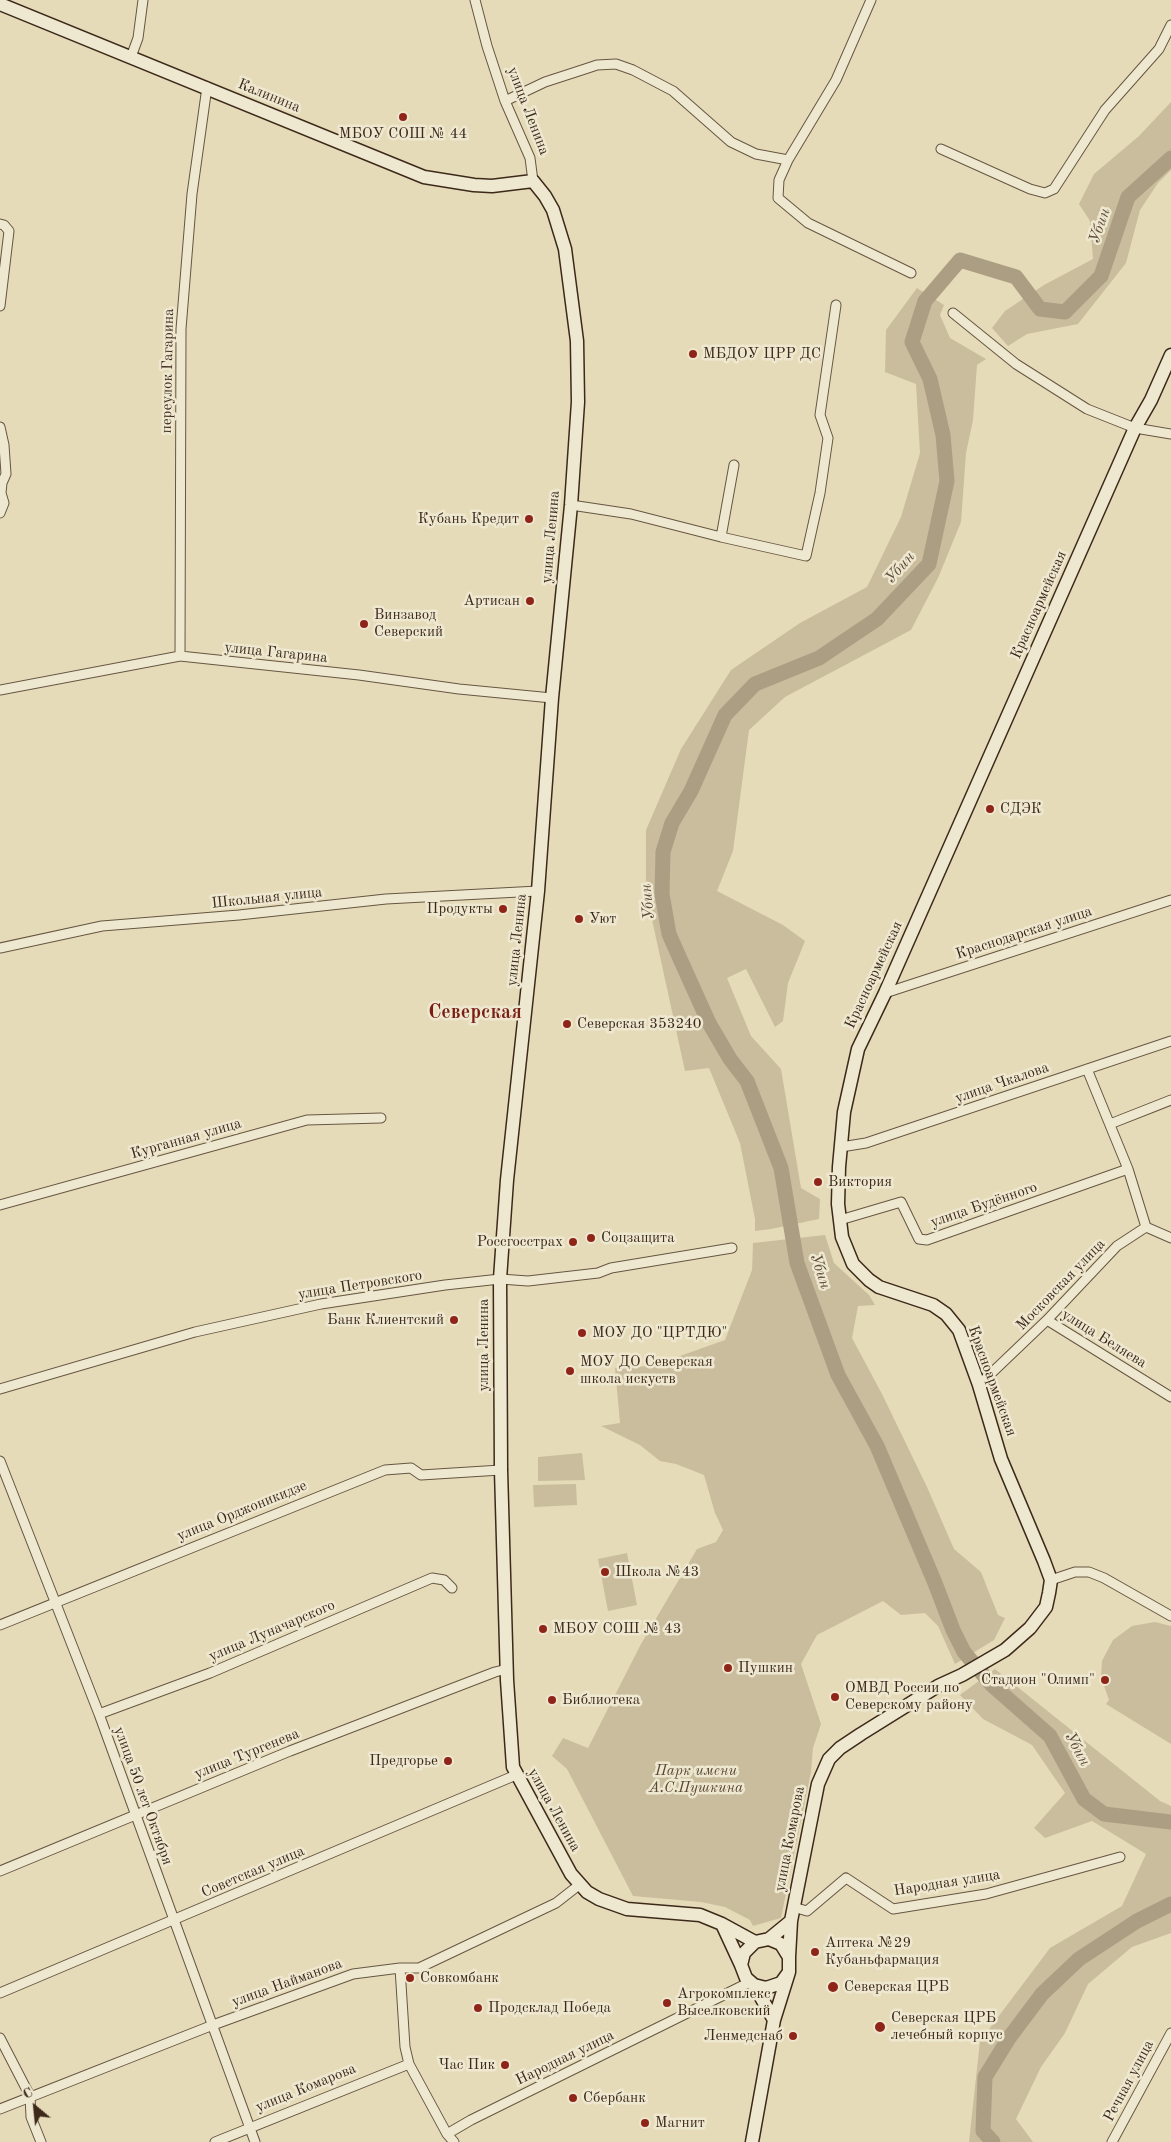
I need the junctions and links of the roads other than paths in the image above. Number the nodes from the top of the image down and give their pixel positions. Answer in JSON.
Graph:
{"nodes":[{"id":1,"x":143,"y":0,"type":"edge"},
{"id":2,"x":475,"y":0,"type":"edge"},
{"id":3,"x":872,"y":0,"type":"edge"},
{"id":4,"x":0,"y":4,"type":"edge"},
{"id":5,"x":1171,"y":25,"type":"edge"},
{"id":6,"x":131,"y":56,"type":"junction"},
{"id":7,"x":207,"y":87,"type":"junction"},
{"id":8,"x":505,"y":101,"type":"junction"},
{"id":9,"x":941,"y":149,"type":"dead end"},
{"id":10,"x":788,"y":160,"type":"junction"},
{"id":11,"x":533,"y":181,"type":"junction"},
{"id":12,"x":0,"y":224,"type":"edge"},
{"id":13,"x":911,"y":273,"type":"dead end"},
{"id":14,"x":836,"y":305,"type":"dead end"},
{"id":15,"x":0,"y":306,"type":"edge"},
{"id":16,"x":953,"y":312,"type":"dead end"},
{"id":17,"x":1171,"y":355,"type":"edge"},
{"id":18,"x":0,"y":427,"type":"edge"},
{"id":19,"x":1135,"y":428,"type":"junction"},
{"id":20,"x":1171,"y":434,"type":"edge"},
{"id":21,"x":734,"y":465,"type":"dead end"},
{"id":22,"x":571,"y":505,"type":"junction"},
{"id":23,"x":0,"y":513,"type":"edge"},
{"id":24,"x":721,"y":537,"type":"junction"},
{"id":25,"x":180,"y":656,"type":"junction"},
{"id":26,"x":0,"y":690,"type":"edge"},
{"id":27,"x":552,"y":698,"type":"junction"},
{"id":28,"x":538,"y":891,"type":"junction"},
{"id":29,"x":1171,"y":900,"type":"edge"},
{"id":30,"x":0,"y":948,"type":"edge"},
{"id":31,"x":885,"y":993,"type":"junction"},
{"id":32,"x":1171,"y":1041,"type":"edge"},
{"id":33,"x":1087,"y":1069,"type":"junction"},
{"id":34,"x":1171,"y":1100,"type":"edge"},
{"id":35,"x":381,"y":1118,"type":"dead end"},
{"id":36,"x":1110,"y":1124,"type":"junction"},
{"id":37,"x":840,"y":1147,"type":"junction"},
{"id":38,"x":1128,"y":1169,"type":"junction"},
{"id":39,"x":0,"y":1205,"type":"edge"},
{"id":40,"x":840,"y":1220,"type":"junction"},
{"id":41,"x":1146,"y":1227,"type":"junction"},
{"id":42,"x":1171,"y":1238,"type":"edge"},
{"id":43,"x":732,"y":1248,"type":"dead end"},
{"id":44,"x":500,"y":1279,"type":"junction"},
{"id":45,"x":1047,"y":1320,"type":"junction"},
{"id":46,"x":979,"y":1385,"type":"junction"},
{"id":47,"x":0,"y":1389,"type":"edge"},
{"id":48,"x":1171,"y":1396,"type":"edge"},
{"id":49,"x":0,"y":1461,"type":"edge"},
{"id":50,"x":501,"y":1470,"type":"junction"},
{"id":51,"x":1051,"y":1580,"type":"junction"},
{"id":52,"x":452,"y":1588,"type":"dead end"},
{"id":53,"x":57,"y":1602,"type":"junction"},
{"id":54,"x":1171,"y":1616,"type":"edge"},
{"id":55,"x":0,"y":1625,"type":"edge"},
{"id":56,"x":506,"y":1669,"type":"junction"},
{"id":57,"x":99,"y":1714,"type":"junction"},
{"id":58,"x":516,"y":1775,"type":"junction"},
{"id":59,"x":134,"y":1815,"type":"junction"},
{"id":60,"x":1120,"y":1857,"type":"dead end"},
{"id":61,"x":0,"y":1871,"type":"edge"},
{"id":62,"x":579,"y":1884,"type":"junction"},
{"id":63,"x":794,"y":1908,"type":"junction"},
{"id":64,"x":175,"y":1920,"type":"junction"},
{"id":65,"x":791,"y":1921,"type":"junction"},
{"id":66,"x":722,"y":1924,"type":"junction"},
{"id":67,"x":769,"y":1939,"type":"junction"},
{"id":68,"x":755,"y":1942,"type":"junction"},
{"id":69,"x":790,"y":1957,"type":"junction"},
{"id":70,"x":742,"y":1965,"type":"junction"},
{"id":71,"x":400,"y":1968,"type":"junction"},
{"id":72,"x":789,"y":1972,"type":"junction"},
{"id":73,"x":752,"y":1984,"type":"junction"},
{"id":74,"x":0,"y":1994,"type":"edge"},
{"id":75,"x":774,"y":2020,"type":"junction"},
{"id":76,"x":213,"y":2025,"type":"junction"},
{"id":77,"x":1171,"y":2033,"type":"edge"},
{"id":78,"x":0,"y":2038,"type":"edge"},
{"id":79,"x":409,"y":2064,"type":"junction"},
{"id":80,"x":30,"y":2096,"type":"junction"},
{"id":81,"x":0,"y":2109,"type":"edge"},
{"id":82,"x":250,"y":2128,"type":"junction"},
{"id":83,"x":448,"y":2134,"type":"junction"},
{"id":84,"x":41,"y":2142,"type":"edge"},
{"id":85,"x":215,"y":2142,"type":"edge"},
{"id":86,"x":255,"y":2142,"type":"edge"},
{"id":87,"x":454,"y":2142,"type":"edge"},
{"id":88,"x":752,"y":2142,"type":"edge"},
{"id":89,"x":1112,"y":2142,"type":"edge"}],
"edges":[{"from":1,"to":6,"type":"street"},
{"from":2,"to":8,"type":"street","name":"улица Ленина"},
{"from":3,"to":10,"type":"street"},
{"from":4,"to":6,"type":"street","name":"Калинина"},
{"from":5,"to":9,"type":"street"},
{"from":6,"to":7,"type":"street","name":"Калинина"},
{"from":7,"to":11,"type":"street","name":"Калинина"},
{"from":7,"to":25,"type":"street","name":"переулок Гагарина"},
{"from":8,"to":10,"type":"street"},
{"from":8,"to":11,"type":"street","name":"улица Ленина"},
{"from":10,"to":13,"type":"street"},
{"from":11,"to":22,"type":"street","name":"улица Ленина"},
{"from":12,"to":15,"type":"street"},
{"from":14,"to":24,"type":"street"},
{"from":16,"to":19,"type":"street"},
{"from":17,"to":19,"type":"street","name":"Красноармейская"},
{"from":18,"to":23,"type":"street"},
{"from":19,"to":20,"type":"street"},
{"from":19,"to":31,"type":"street","name":"Красноармейская"},
{"from":21,"to":24,"type":"street"},
{"from":22,"to":24,"type":"street"},
{"from":22,"to":27,"type":"street","name":"улица Ленина"},
{"from":25,"to":26,"type":"street","name":"улица Гагарина"},
{"from":25,"to":27,"type":"street","name":"улица Гагарина"},
{"from":27,"to":28,"type":"street","name":"улица Ленина"},
{"from":28,"to":30,"type":"street","name":"Школьная улица"},
{"from":28,"to":44,"type":"street","name":"улица Ленина"},
{"from":29,"to":31,"type":"street","name":"Краснодарская улица"},
{"from":31,"to":37,"type":"street","name":"Красноармейская"},
{"from":32,"to":33,"type":"street","name":"улица Чкалова"},
{"from":33,"to":36,"type":"street"},
{"from":33,"to":37,"type":"street","name":"улица Чкалова"},
{"from":34,"to":36,"type":"street"},
{"from":35,"to":39,"type":"street","name":"Курганная улица"},
{"from":36,"to":38,"type":"street"},
{"from":37,"to":40,"type":"street","name":"Красноармейская"},
{"from":38,"to":40,"type":"street","name":"улица Будённого"},
{"from":38,"to":41,"type":"street"},
{"from":40,"to":46,"type":"street","name":"Красноармейская"},
{"from":41,"to":42,"type":"street"},
{"from":41,"to":45,"type":"street","name":"Московская улица"},
{"from":43,"to":44,"type":"street","name":"улица Петровского"},
{"from":44,"to":47,"type":"street","name":"улица Петровского"},
{"from":44,"to":50,"type":"street","name":"улица Ленина"},
{"from":45,"to":46,"type":"street","name":"Московская улица"},
{"from":45,"to":48,"type":"street","name":"улица Беляева"},
{"from":46,"to":51,"type":"street","name":"Красноармейская"},
{"from":49,"to":53,"type":"street","name":"улица 50 лет Октября"},
{"from":50,"to":53,"type":"street","name":"улица Орджоникидзе"},
{"from":50,"to":56,"type":"street","name":"улица Ленина"},
{"from":51,"to":54,"type":"street"},
{"from":51,"to":63,"type":"street","name":"улица Комарова"},
{"from":52,"to":57,"type":"street","name":"улица Луначарского"},
{"from":53,"to":55,"type":"street","name":"улица Орджоникидзе"},
{"from":53,"to":57,"type":"street","name":"улица 50 лет Октября"},
{"from":56,"to":58,"type":"street","name":"улица Ленина"},
{"from":56,"to":59,"type":"street","name":"улица Тургенева"},
{"from":57,"to":59,"type":"street","name":"улица 50 лет Октября"},
{"from":58,"to":62,"type":"street","name":"улица Ленина"},
{"from":58,"to":64,"type":"street","name":"Советская улица"},
{"from":59,"to":61,"type":"street","name":"улица Тургенева"},
{"from":59,"to":64,"type":"street","name":"улица 50 лет Октября"},
{"from":60,"to":63,"type":"street","name":"Народная улица"},
{"from":62,"to":66,"type":"street","name":"улица Ленина"},
{"from":62,"to":71,"type":"street","name":"улица Найманова"},
{"from":63,"to":65,"type":"street","name":"улица Комарова"},
{"from":64,"to":74,"type":"street","name":"Советская улица"},
{"from":64,"to":76,"type":"street","name":"улица 50 лет Октября"},
{"from":65,"to":67,"type":"street"},
{"from":65,"to":69,"type":"street","name":"улица Комарова"},
{"from":66,"to":68,"type":"street","name":"улица Ленина"},
{"from":66,"to":70,"type":"street"},
{"from":67,"to":68,"type":"street"},
{"from":67,"to":69,"type":"street"},
{"from":68,"to":70,"type":"street"},
{"from":69,"to":72,"type":"street"},
{"from":70,"to":73,"type":"street"},
{"from":71,"to":76,"type":"street","name":"улица Найманова"},
{"from":71,"to":79,"type":"street"},
{"from":72,"to":73,"type":"street"},
{"from":72,"to":75,"type":"street"},
{"from":73,"to":75,"type":"street"},
{"from":73,"to":83,"type":"street","name":"Народная улица"},
{"from":75,"to":88,"type":"street"},
{"from":76,"to":80,"type":"street","name":"улица Найманова"},
{"from":76,"to":82,"type":"street","name":"улица 50 лет Октября"},
{"from":77,"to":89,"type":"street","name":"Речная улица"},
{"from":78,"to":80,"type":"street"},
{"from":79,"to":82,"type":"street","name":"улица Комарова"},
{"from":79,"to":83,"type":"street"},
{"from":80,"to":81,"type":"street","name":"улица Найманова"},
{"from":80,"to":84,"type":"street"},
{"from":82,"to":85,"type":"street","name":"улица Комарова"},
{"from":82,"to":86,"type":"street","name":"улица 50 лет Октября"},
{"from":83,"to":87,"type":"street"}]}
